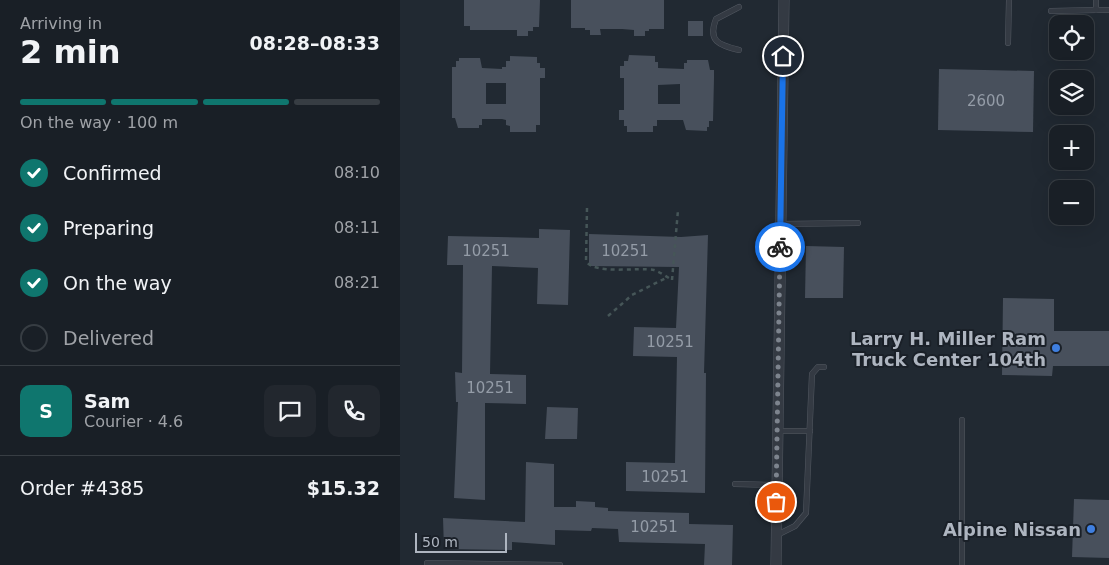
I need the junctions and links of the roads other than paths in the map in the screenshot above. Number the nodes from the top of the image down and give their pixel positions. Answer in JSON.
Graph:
{"nodes":[{"id":1,"x":784,"y":0,"type":"edge"},
{"id":2,"x":1008,"y":0,"type":"edge"},
{"id":3,"x":1096,"y":0,"type":"edge"},
{"id":4,"x":739,"y":7,"type":"dead end"},
{"id":5,"x":1096,"y":10,"type":"junction"},
{"id":6,"x":1109,"y":10,"type":"edge"},
{"id":7,"x":1051,"y":11,"type":"dead end"},
{"id":8,"x":1008,"y":43,"type":"dead end"},
{"id":9,"x":739,"y":50,"type":"dead end"},
{"id":10,"x":858,"y":223,"type":"dead end"},
{"id":11,"x":780,"y":224,"type":"junction"},
{"id":12,"x":824,"y":367,"type":"dead end"},
{"id":13,"x":962,"y":420,"type":"dead end"},
{"id":14,"x":778,"y":431,"type":"junction"},
{"id":15,"x":810,"y":431,"type":"junction"},
{"id":16,"x":735,"y":484,"type":"dead end"},
{"id":17,"x":777,"y":485,"type":"junction"},
{"id":18,"x":776,"y":535,"type":"junction"},
{"id":19,"x":427,"y":565,"type":"edge"},
{"id":20,"x":560,"y":565,"type":"edge"},
{"id":21,"x":776,"y":565,"type":"edge"},
{"id":22,"x":962,"y":565,"type":"edge"}],
"edges":[{"from":1,"to":11,"type":"street"},
{"from":2,"to":8,"type":"lane"},
{"from":3,"to":5,"type":"lane"},
{"from":4,"to":9,"type":"lane"},
{"from":5,"to":6,"type":"lane"},
{"from":5,"to":7,"type":"lane"},
{"from":10,"to":11,"type":"lane"},
{"from":11,"to":14,"type":"street"},
{"from":12,"to":15,"type":"lane"},
{"from":13,"to":22,"type":"lane"},
{"from":14,"to":15,"type":"lane"},
{"from":14,"to":17,"type":"street"},
{"from":15,"to":18,"type":"lane"},
{"from":16,"to":17,"type":"lane"},
{"from":17,"to":18,"type":"street"},
{"from":18,"to":21,"type":"street"},
{"from":19,"to":20,"type":"lane"}]}
